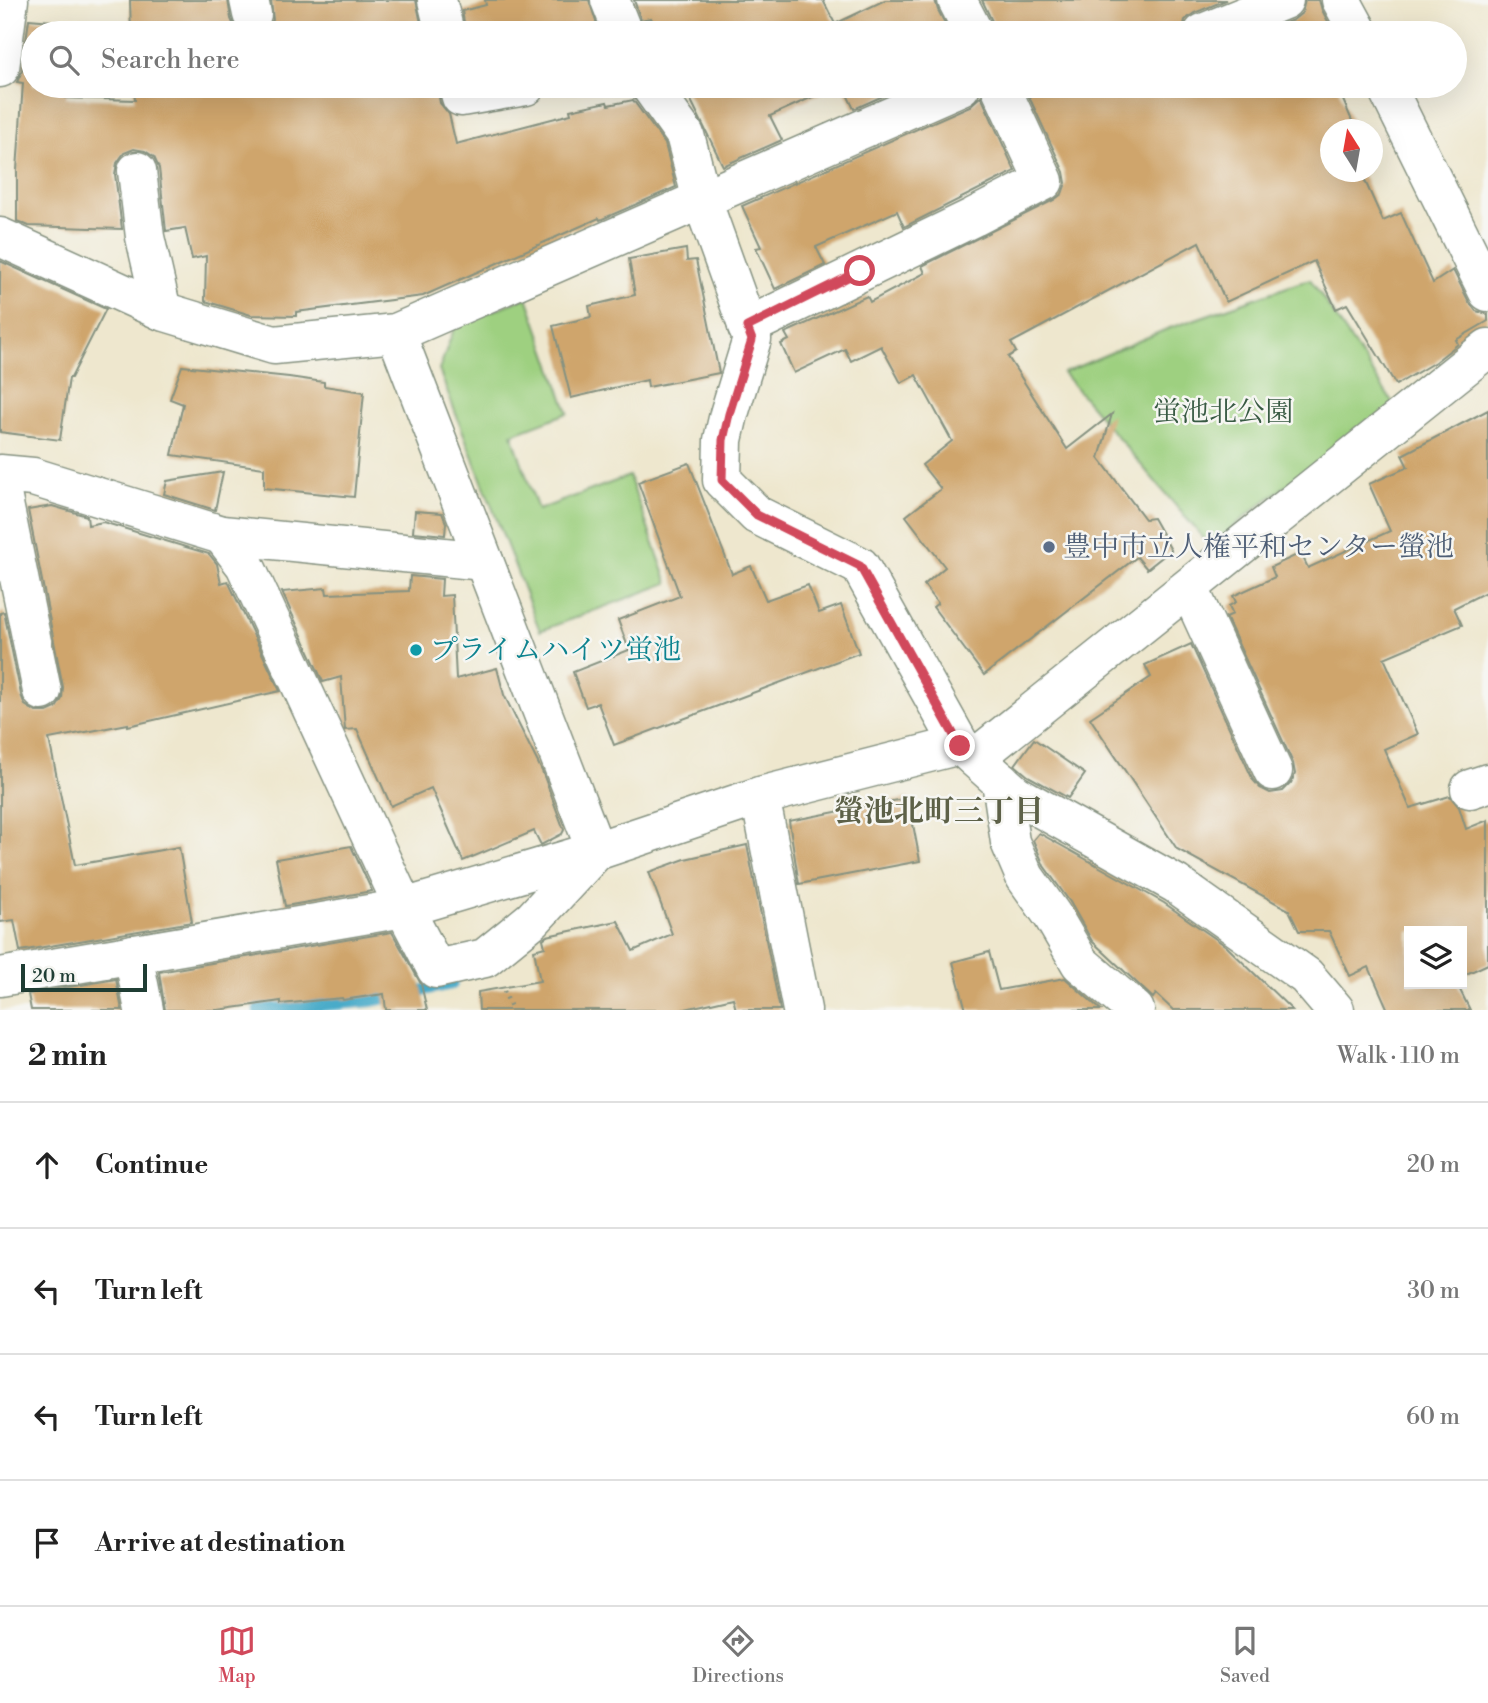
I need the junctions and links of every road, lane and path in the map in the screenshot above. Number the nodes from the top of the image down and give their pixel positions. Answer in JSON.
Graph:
{"nodes":[{"id":1,"x":9,"y":0,"type":"edge"},
{"id":2,"x":437,"y":0,"type":"edge"},
{"id":3,"x":610,"y":0,"type":"edge"},
{"id":4,"x":957,"y":0,"type":"edge"},
{"id":5,"x":1284,"y":0,"type":"edge"},
{"id":6,"x":1341,"y":0,"type":"edge"},
{"id":7,"x":442,"y":21,"type":"edge"},
{"id":8,"x":618,"y":21,"type":"edge"},
{"id":9,"x":968,"y":21,"type":"edge"},
{"id":10,"x":1232,"y":21,"type":"edge"},
{"id":11,"x":1352,"y":21,"type":"edge"},
{"id":12,"x":0,"y":68,"type":"edge"},
{"id":13,"x":659,"y":98,"type":"edge"},
{"id":14,"x":934,"y":98,"type":"edge"},
{"id":15,"x":1006,"y":98,"type":"edge"},
{"id":16,"x":1392,"y":98,"type":"edge"},
{"id":17,"x":137,"y":172,"type":"dead end"},
{"id":18,"x":702,"y":200,"type":"junction"},
{"id":19,"x":0,"y":237,"type":"edge"},
{"id":20,"x":1488,"y":292,"type":"edge"},
{"id":21,"x":162,"y":311,"type":"junction"},
{"id":22,"x":747,"y":327,"type":"junction"},
{"id":23,"x":397,"y":333,"type":"junction"},
{"id":24,"x":1488,"y":348,"type":"edge"},
{"id":25,"x":0,"y":474,"type":"edge"},
{"id":26,"x":0,"y":484,"type":"edge"},
{"id":27,"x":222,"y":535,"type":"junction"},
{"id":28,"x":484,"y":561,"type":"junction"},
{"id":29,"x":1189,"y":588,"type":"junction"},
{"id":30,"x":43,"y":691,"type":"dead end"},
{"id":31,"x":979,"y":762,"type":"junction"},
{"id":32,"x":1273,"y":771,"type":"dead end"},
{"id":33,"x":760,"y":796,"type":"junction"},
{"id":34,"x":596,"y":850,"type":"junction"},
{"id":35,"x":404,"y":908,"type":"junction"},
{"id":36,"x":133,"y":954,"type":"junction"},
{"id":37,"x":0,"y":977,"type":"edge"},
{"id":38,"x":144,"y":1010,"type":"edge"},
{"id":39,"x":802,"y":1010,"type":"edge"},
{"id":40,"x":1135,"y":1010,"type":"edge"},
{"id":41,"x":1335,"y":1010,"type":"edge"}],
"edges":[{"from":1,"to":12,"type":"street"},
{"from":2,"to":7,"type":"street"},
{"from":3,"to":8,"type":"street"},
{"from":4,"to":9,"type":"street"},
{"from":5,"to":10,"type":"street"},
{"from":6,"to":11,"type":"street"},
{"from":13,"to":18,"type":"street"},
{"from":14,"to":18,"type":"street"},
{"from":15,"to":22,"type":"street"},
{"from":16,"to":20,"type":"street"},
{"from":17,"to":21,"type":"street"},
{"from":18,"to":22,"type":"street"},
{"from":18,"to":23,"type":"street"},
{"from":19,"to":21,"type":"street"},
{"from":21,"to":23,"type":"street"},
{"from":22,"to":31,"type":"street"},
{"from":23,"to":28,"type":"street"},
{"from":24,"to":29,"type":"street"},
{"from":25,"to":27,"type":"street"},
{"from":26,"to":30,"type":"street"},
{"from":27,"to":28,"type":"street"},
{"from":27,"to":35,"type":"street"},
{"from":28,"to":34,"type":"street"},
{"from":29,"to":31,"type":"street"},
{"from":29,"to":32,"type":"street"},
{"from":31,"to":33,"type":"street"},
{"from":31,"to":40,"type":"street"},
{"from":31,"to":41,"type":"street"},
{"from":33,"to":34,"type":"street"},
{"from":33,"to":39,"type":"street"},
{"from":34,"to":35,"type":"street"},
{"from":34,"to":35,"type":"street"},
{"from":35,"to":36,"type":"street"},
{"from":36,"to":37,"type":"street"},
{"from":36,"to":38,"type":"street"}]}
